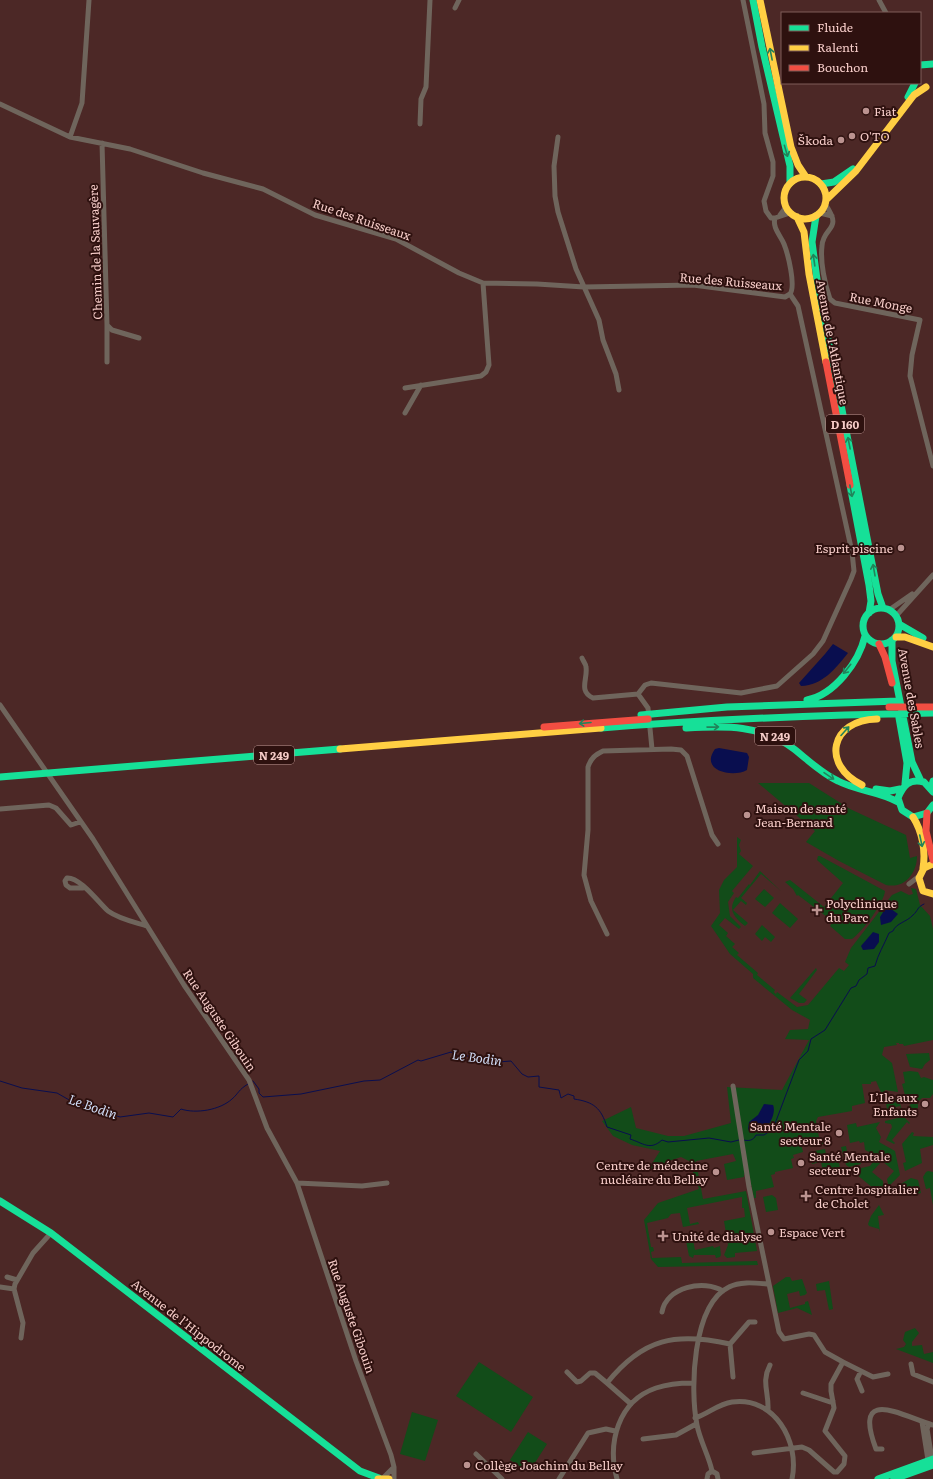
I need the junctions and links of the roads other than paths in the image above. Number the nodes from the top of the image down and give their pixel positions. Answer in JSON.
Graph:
{"nodes":[{"id":1,"x":89,"y":0,"type":"edge"},
{"id":2,"x":430,"y":0,"type":"edge"},
{"id":3,"x":459,"y":0,"type":"edge"},
{"id":4,"x":743,"y":0,"type":"edge"},
{"id":5,"x":753,"y":0,"type":"edge"},
{"id":6,"x":760,"y":0,"type":"edge"},
{"id":7,"x":878,"y":0,"type":"edge"},
{"id":8,"x":455,"y":8,"type":"dead end"},
{"id":9,"x":885,"y":12,"type":"edge"},
{"id":10,"x":933,"y":64,"type":"edge"},
{"id":11,"x":921,"y":65,"type":"edge"},
{"id":12,"x":914,"y":84,"type":"edge"},
{"id":13,"x":929,"y":86,"type":"edge"},
{"id":14,"x":0,"y":104,"type":"edge"},
{"id":15,"x":420,"y":124,"type":"dead end"},
{"id":16,"x":70,"y":137,"type":"junction"},
{"id":17,"x":558,"y":137,"type":"dead end"},
{"id":18,"x":102,"y":143,"type":"junction"},
{"id":19,"x":806,"y":177,"type":"junction"},
{"id":20,"x":790,"y":183,"type":"junction"},
{"id":21,"x":821,"y":184,"type":"junction"},
{"id":22,"x":826,"y":202,"type":"junction"},
{"id":23,"x":791,"y":212,"type":"junction"},
{"id":24,"x":818,"y":214,"type":"junction"},
{"id":25,"x":778,"y":217,"type":"junction"},
{"id":26,"x":833,"y":217,"type":"junction"},
{"id":27,"x":483,"y":283,"type":"junction"},
{"id":28,"x":584,"y":287,"type":"junction"},
{"id":29,"x":790,"y":294,"type":"junction"},
{"id":30,"x":107,"y":325,"type":"junction"},
{"id":31,"x":139,"y":338,"type":"dead end"},
{"id":32,"x":107,"y":362,"type":"dead end"},
{"id":33,"x":421,"y":385,"type":"junction"},
{"id":34,"x":405,"y":388,"type":"dead end"},
{"id":35,"x":619,"y":390,"type":"dead end"},
{"id":36,"x":405,"y":413,"type":"dead end"},
{"id":37,"x":933,"y":466,"type":"edge"},
{"id":38,"x":933,"y":575,"type":"edge"},
{"id":39,"x":922,"y":586,"type":"junction"},
{"id":40,"x":886,"y":609,"type":"junction"},
{"id":41,"x":869,"y":613,"type":"junction"},
{"id":42,"x":896,"y":616,"type":"junction"},
{"id":43,"x":899,"y":624,"type":"junction"},
{"id":44,"x":866,"y":636,"type":"junction"},
{"id":45,"x":894,"y":638,"type":"junction"},
{"id":46,"x":933,"y":642,"type":"edge"},
{"id":47,"x":879,"y":644,"type":"junction"},
{"id":48,"x":933,"y":646,"type":"edge"},
{"id":49,"x":582,"y":658,"type":"dead end"},
{"id":50,"x":638,"y":694,"type":"junction"},
{"id":51,"x":933,"y":700,"type":"edge"},
{"id":52,"x":786,"y":704,"type":"junction"},
{"id":53,"x":0,"y":705,"type":"edge"},
{"id":54,"x":933,"y":707,"type":"edge"},
{"id":55,"x":885,"y":710,"type":"junction"},
{"id":56,"x":915,"y":710,"type":"junction"},
{"id":57,"x":933,"y":713,"type":"edge"},
{"id":58,"x":933,"y":718,"type":"edge"},
{"id":59,"x":659,"y":721,"type":"junction"},
{"id":60,"x":638,"y":722,"type":"junction"},
{"id":61,"x":652,"y":749,"type":"junction"},
{"id":62,"x":0,"y":771,"type":"edge"},
{"id":63,"x":0,"y":777,"type":"edge"},
{"id":64,"x":921,"y":781,"type":"junction"},
{"id":65,"x":933,"y":781,"type":"edge"},
{"id":66,"x":903,"y":786,"type":"junction"},
{"id":67,"x":932,"y":791,"type":"edge"},
{"id":68,"x":898,"y":802,"type":"junction"},
{"id":69,"x":933,"y":805,"type":"edge"},
{"id":70,"x":0,"y":809,"type":"edge"},
{"id":71,"x":927,"y":813,"type":"junction"},
{"id":72,"x":913,"y":817,"type":"junction"},
{"id":73,"x":80,"y":822,"type":"junction"},
{"id":74,"x":718,"y":844,"type":"dead end"},
{"id":75,"x":933,"y":860,"type":"edge"},
{"id":76,"x":933,"y":864,"type":"edge"},
{"id":77,"x":923,"y":868,"type":"junction"},
{"id":78,"x":83,"y":888,"type":"dead end"},
{"id":79,"x":932,"y":896,"type":"edge"},
{"id":80,"x":147,"y":926,"type":"junction"},
{"id":81,"x":607,"y":934,"type":"dead end"},
{"id":82,"x":733,"y":1086,"type":"dead end"},
{"id":83,"x":297,"y":1183,"type":"junction"},
{"id":84,"x":387,"y":1183,"type":"dead end"},
{"id":85,"x":0,"y":1201,"type":"edge"},
{"id":86,"x":52,"y":1233,"type":"junction"},
{"id":87,"x":7,"y":1276,"type":"dead end"},
{"id":88,"x":17,"y":1280,"type":"junction"},
{"id":89,"x":768,"y":1284,"type":"junction"},
{"id":90,"x":0,"y":1286,"type":"edge"},
{"id":91,"x":14,"y":1289,"type":"junction"},
{"id":92,"x":723,"y":1291,"type":"junction"},
{"id":93,"x":662,"y":1312,"type":"dead end"},
{"id":94,"x":755,"y":1322,"type":"dead end"},
{"id":95,"x":22,"y":1338,"type":"dead end"},
{"id":96,"x":699,"y":1338,"type":"junction"},
{"id":97,"x":730,"y":1344,"type":"junction"},
{"id":98,"x":843,"y":1362,"type":"junction"},
{"id":99,"x":911,"y":1364,"type":"dead end"},
{"id":100,"x":770,"y":1365,"type":"dead end"},
{"id":101,"x":861,"y":1371,"type":"junction"},
{"id":102,"x":567,"y":1372,"type":"dead end"},
{"id":103,"x":888,"y":1374,"type":"dead end"},
{"id":104,"x":733,"y":1377,"type":"dead end"},
{"id":105,"x":933,"y":1382,"type":"edge"},
{"id":106,"x":607,"y":1383,"type":"junction"},
{"id":107,"x":692,"y":1383,"type":"junction"},
{"id":108,"x":862,"y":1391,"type":"dead end"},
{"id":109,"x":803,"y":1393,"type":"dead end"},
{"id":110,"x":833,"y":1401,"type":"junction"},
{"id":111,"x":631,"y":1404,"type":"junction"},
{"id":112,"x":768,"y":1410,"type":"junction"},
{"id":113,"x":696,"y":1421,"type":"junction"},
{"id":114,"x":922,"y":1422,"type":"junction"},
{"id":115,"x":931,"y":1424,"type":"edge"},
{"id":116,"x":615,"y":1431,"type":"junction"},
{"id":117,"x":643,"y":1439,"type":"dead end"},
{"id":118,"x":791,"y":1448,"type":"junction"},
{"id":119,"x":882,"y":1449,"type":"dead end"},
{"id":120,"x":754,"y":1453,"type":"dead end"},
{"id":121,"x":476,"y":1454,"type":"dead end"},
{"id":122,"x":932,"y":1461,"type":"edge"},
{"id":123,"x":394,"y":1466,"type":"junction"},
{"id":124,"x":360,"y":1471,"type":"junction"},
{"id":125,"x":712,"y":1471,"type":"junction"},
{"id":126,"x":562,"y":1478,"type":"edge"},
{"id":127,"x":366,"y":1479,"type":"edge"},
{"id":128,"x":382,"y":1479,"type":"edge"},
{"id":129,"x":394,"y":1479,"type":"edge"},
{"id":130,"x":502,"y":1479,"type":"edge"},
{"id":131,"x":617,"y":1479,"type":"edge"},
{"id":132,"x":704,"y":1479,"type":"edge"},
{"id":133,"x":707,"y":1479,"type":"edge"},
{"id":134,"x":718,"y":1479,"type":"edge"},
{"id":135,"x":792,"y":1479,"type":"edge"},
{"id":136,"x":878,"y":1479,"type":"edge"},
{"id":137,"x":894,"y":1479,"type":"edge"}],
"edges":[{"from":1,"to":16,"type":"street"},
{"from":2,"to":15,"type":"street"},
{"from":3,"to":8,"type":"street"},
{"from":4,"to":25,"type":"street"},
{"from":5,"to":20,"type":"main road","one_way":true},
{"from":19,"to":6,"type":"main road","one_way":true},
{"from":7,"to":9,"type":"street"},
{"from":10,"to":11,"type":"main road"},
{"from":12,"to":21,"type":"main road"},
{"from":13,"to":22,"type":"main road"},
{"from":14,"to":16,"type":"street","name":"Rue des Ruisseaux"},
{"from":16,"to":18,"type":"street","name":"Rue des Ruisseaux"},
{"from":17,"to":28,"type":"street"},
{"from":18,"to":27,"type":"street","name":"Rue des Ruisseaux"},
{"from":18,"to":30,"type":"street","name":"Chemin de la Sauvagère"},
{"from":19,"to":20,"type":"main road"},
{"from":19,"to":21,"type":"main road"},
{"from":20,"to":23,"type":"main road"},
{"from":21,"to":22,"type":"main road"},
{"from":22,"to":24,"type":"main road"},
{"from":22,"to":26,"type":"street"},
{"from":23,"to":24,"type":"main road"},
{"from":23,"to":25,"type":"street"},
{"from":23,"to":41,"type":"main road","name":"Avenue de l’Atlantique","number":"D 160","one_way":true},
{"from":24,"to":26,"type":"street"},
{"from":40,"to":24,"type":"main road","name":"Avenue de l’Atlantique","number":"D 160","one_way":true},
{"from":25,"to":29,"type":"street","name":"Rue des Ruisseaux"},
{"from":26,"to":37,"type":"street","name":"Rue Monge"},
{"from":27,"to":28,"type":"street","name":"Rue des Ruisseaux"},
{"from":27,"to":33,"type":"street"},
{"from":28,"to":29,"type":"street","name":"Rue des Ruisseaux"},
{"from":28,"to":35,"type":"street"},
{"from":29,"to":50,"type":"street"},
{"from":30,"to":31,"type":"street","name":"Chemin de la Sauvagère"},
{"from":30,"to":32,"type":"street"},
{"from":33,"to":34,"type":"street"},
{"from":33,"to":36,"type":"street"},
{"from":38,"to":39,"type":"street"},
{"from":39,"to":40,"type":"street"},
{"from":39,"to":42,"type":"street"},
{"from":40,"to":41,"type":"main road"},
{"from":40,"to":42,"type":"main road"},
{"from":41,"to":44,"type":"main road"},
{"from":42,"to":43,"type":"main road"},
{"from":43,"to":45,"type":"main road"},
{"from":43,"to":46,"type":"main road"},
{"from":44,"to":47,"type":"main road"},
{"from":44,"to":52,"type":"main road","number":"N 249","one_way":true},
{"from":45,"to":47,"type":"main road"},
{"from":45,"to":48,"type":"main road"},
{"from":45,"to":64,"type":"main road","name":"Avenue des Sables"},
{"from":47,"to":66,"type":"main road","name":"Avenue des Sables"},
{"from":49,"to":50,"type":"street"},
{"from":50,"to":61,"type":"street"},
{"from":51,"to":56,"type":"main road","number":"N 249"},
{"from":52,"to":55,"type":"main road","number":"N 249"},
{"from":52,"to":59,"type":"main road","number":"N 249"},
{"from":53,"to":73,"type":"street","name":"Rue Auguste Gibouin"},
{"from":54,"to":56,"type":"main road","number":"N 249"},
{"from":55,"to":56,"type":"main road","number":"N 249"},
{"from":55,"to":56,"type":"main road","number":"N 249"},
{"from":55,"to":59,"type":"main road","number":"N 249"},
{"from":66,"to":55,"type":"main road","number":"N 249","one_way":true},
{"from":56,"to":57,"type":"main road","number":"N 249"},
{"from":56,"to":58,"type":"main road","number":"N 249"},
{"from":59,"to":60,"type":"main road","number":"N 249"},
{"from":59,"to":60,"type":"main road","number":"N 249"},
{"from":59,"to":68,"type":"main road","number":"N 249","one_way":true},
{"from":60,"to":62,"type":"main road","number":"N 249","one_way":true},
{"from":60,"to":63,"type":"main road","number":"N 249"},
{"from":61,"to":74,"type":"street"},
{"from":61,"to":81,"type":"street"},
{"from":64,"to":66,"type":"main road"},
{"from":64,"to":67,"type":"main road"},
{"from":65,"to":67,"type":"main road"},
{"from":66,"to":68,"type":"main road","name":"Avenue des Sables"},
{"from":68,"to":72,"type":"main road"},
{"from":69,"to":71,"type":"main road"},
{"from":70,"to":73,"type":"street"},
{"from":71,"to":72,"type":"main road"},
{"from":71,"to":75,"type":"main road"},
{"from":72,"to":77,"type":"main road","one_way":true},
{"from":73,"to":80,"type":"street","name":"Rue Auguste Gibouin"},
{"from":76,"to":77,"type":"main road"},
{"from":77,"to":79,"type":"main road"},
{"from":78,"to":80,"type":"street"},
{"from":80,"to":83,"type":"street","name":"Rue Auguste Gibouin"},
{"from":82,"to":89,"type":"street"},
{"from":83,"to":84,"type":"street"},
{"from":83,"to":123,"type":"street","name":"Rue Auguste Gibouin"},
{"from":85,"to":86,"type":"main road","name":"Avenue de l’Hippodrome"},
{"from":86,"to":88,"type":"street"},
{"from":86,"to":124,"type":"main road","name":"Avenue de l’Hippodrome"},
{"from":87,"to":88,"type":"street"},
{"from":88,"to":91,"type":"street"},
{"from":89,"to":92,"type":"street"},
{"from":89,"to":98,"type":"street"},
{"from":90,"to":91,"type":"street"},
{"from":91,"to":95,"type":"street"},
{"from":92,"to":93,"type":"street"},
{"from":92,"to":96,"type":"street"},
{"from":94,"to":97,"type":"street"},
{"from":96,"to":97,"type":"street"},
{"from":96,"to":106,"type":"street"},
{"from":96,"to":107,"type":"street"},
{"from":97,"to":104,"type":"street"},
{"from":98,"to":101,"type":"street"},
{"from":98,"to":110,"type":"street"},
{"from":99,"to":105,"type":"street"},
{"from":100,"to":112,"type":"street"},
{"from":101,"to":103,"type":"street"},
{"from":101,"to":108,"type":"street"},
{"from":102,"to":106,"type":"street"},
{"from":106,"to":111,"type":"street"},
{"from":107,"to":111,"type":"street"},
{"from":107,"to":113,"type":"street"},
{"from":109,"to":110,"type":"street"},
{"from":110,"to":118,"type":"street"},
{"from":111,"to":116,"type":"street"},
{"from":112,"to":113,"type":"street"},
{"from":112,"to":118,"type":"street"},
{"from":113,"to":117,"type":"street"},
{"from":113,"to":125,"type":"street"},
{"from":114,"to":115,"type":"street"},
{"from":114,"to":119,"type":"street"},
{"from":114,"to":122,"type":"street"},
{"from":115,"to":122,"type":"street"},
{"from":116,"to":126,"type":"street"},
{"from":116,"to":131,"type":"street"},
{"from":118,"to":120,"type":"street"},
{"from":118,"to":135,"type":"street"},
{"from":121,"to":130,"type":"street"},
{"from":122,"to":136,"type":"main road"},
{"from":122,"to":137,"type":"main road"},
{"from":123,"to":128,"type":"street"},
{"from":123,"to":129,"type":"street","name":"Rue Auguste Gibouin"},
{"from":124,"to":127,"type":"main road","name":"Avenue de l’Hippodrome"},
{"from":124,"to":128,"type":"main road","name":"Avenue de l’Hippodrome"},
{"from":125,"to":133,"type":"street"},
{"from":125,"to":134,"type":"street"},
{"from":132,"to":133,"type":"street"}]}
